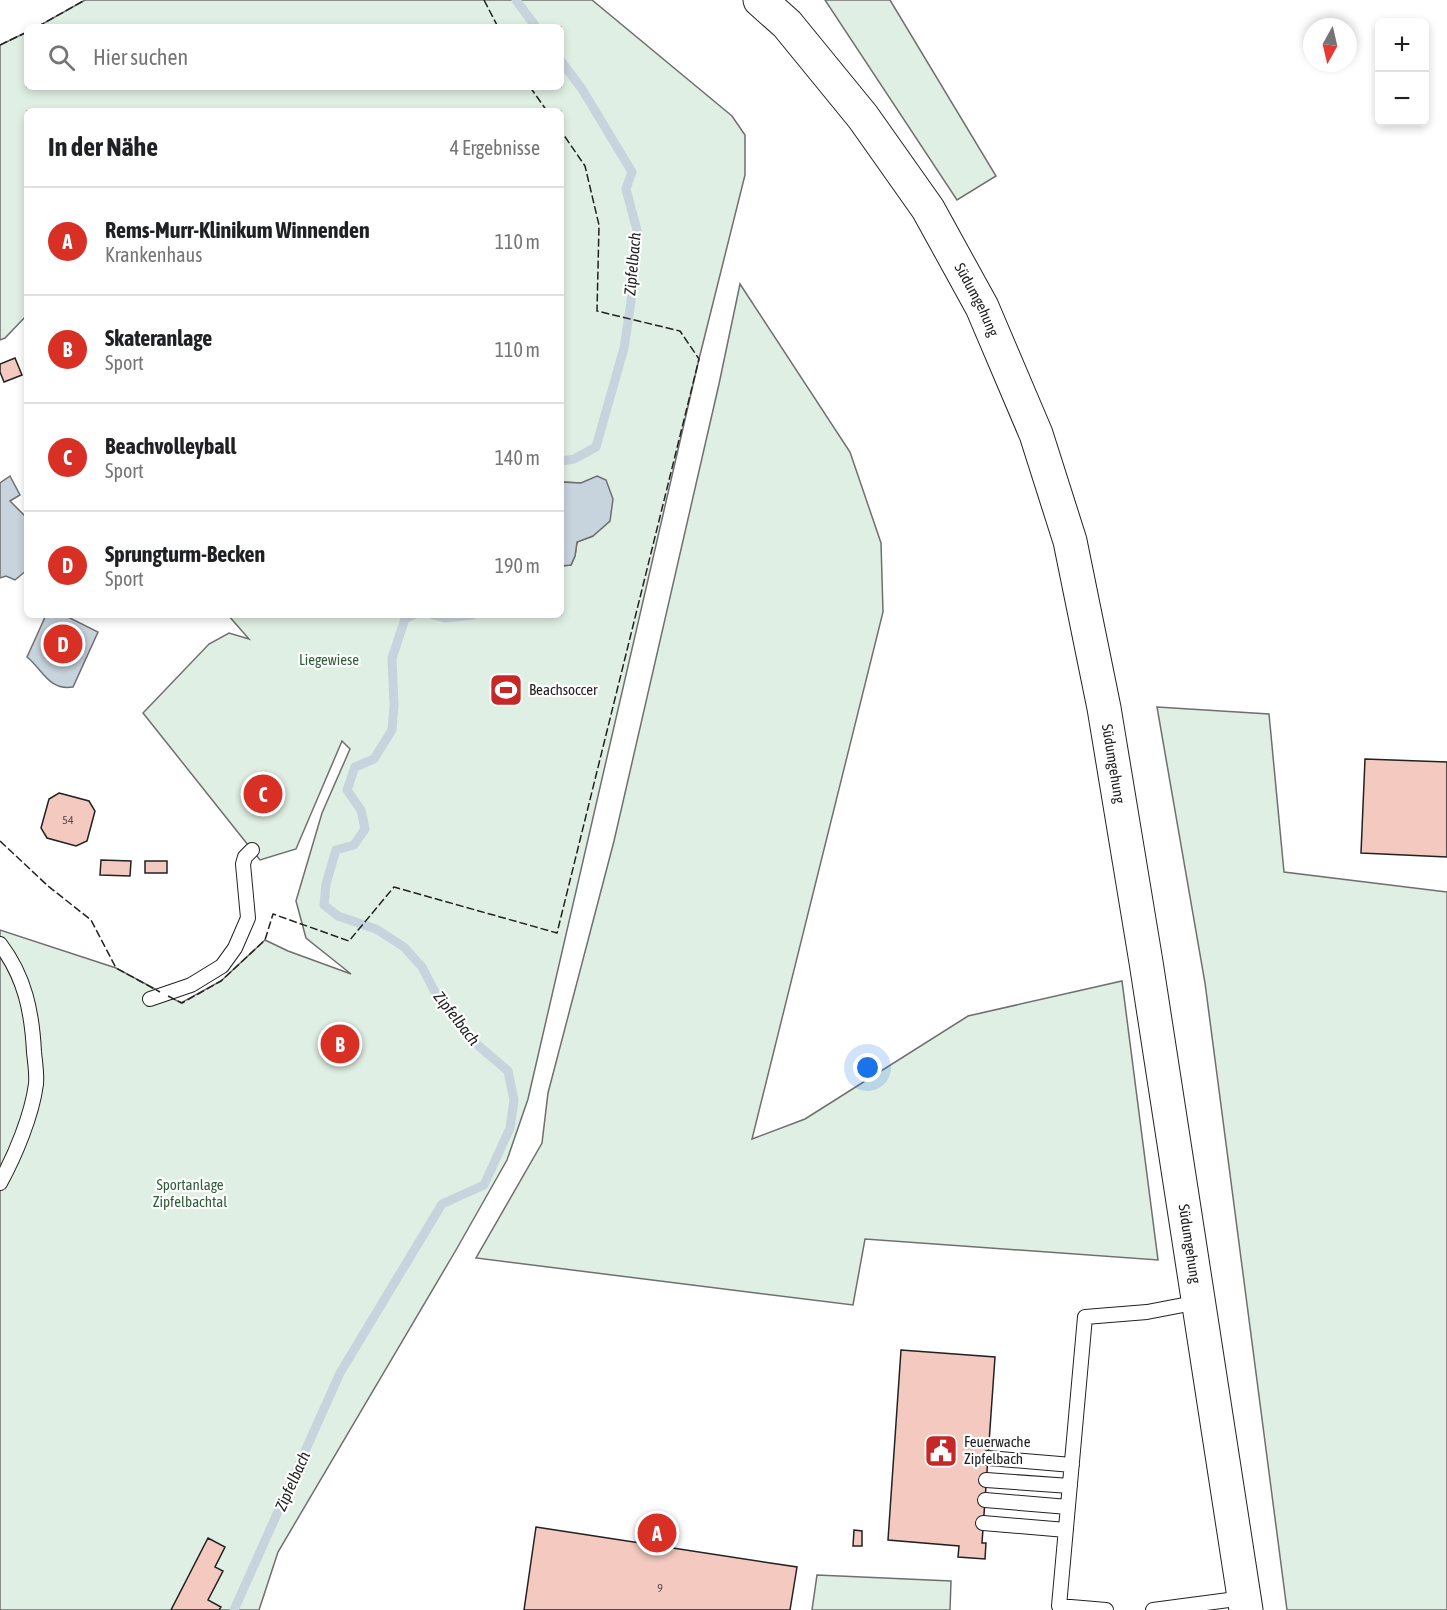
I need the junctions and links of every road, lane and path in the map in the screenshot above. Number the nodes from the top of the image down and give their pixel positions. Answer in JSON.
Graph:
{"nodes":[{"id":1,"x":760,"y":0,"type":"edge"},
{"id":2,"x":252,"y":850,"type":"dead end"},
{"id":3,"x":0,"y":944,"type":"edge"},
{"id":4,"x":150,"y":999,"type":"dead end"},
{"id":5,"x":0,"y":1183,"type":"edge"},
{"id":6,"x":1199,"y":1302,"type":"junction"},
{"id":7,"x":988,"y":1458,"type":"dead end"},
{"id":8,"x":1072,"y":1465,"type":"junction"},
{"id":9,"x":986,"y":1480,"type":"dead end"},
{"id":10,"x":1070,"y":1486,"type":"junction"},
{"id":11,"x":985,"y":1500,"type":"dead end"},
{"id":12,"x":1068,"y":1507,"type":"junction"},
{"id":13,"x":983,"y":1523,"type":"dead end"},
{"id":14,"x":1066,"y":1530,"type":"junction"},
{"id":15,"x":1245,"y":1604,"type":"edge"},
{"id":16,"x":1106,"y":1610,"type":"edge"},
{"id":17,"x":1153,"y":1610,"type":"edge"}],
"edges":[{"from":1,"to":6,"type":"main road","name":"Südumgehung"},
{"from":2,"to":4,"type":"lane"},
{"from":3,"to":5,"type":"lane"},
{"from":6,"to":8,"type":"lane"},
{"from":6,"to":15,"type":"main road","name":"Südumgehung"},
{"from":7,"to":8,"type":"lane"},
{"from":8,"to":10,"type":"lane"},
{"from":9,"to":10,"type":"lane"},
{"from":10,"to":12,"type":"lane"},
{"from":11,"to":12,"type":"lane"},
{"from":12,"to":14,"type":"lane"},
{"from":13,"to":14,"type":"lane"},
{"from":14,"to":16,"type":"lane"},
{"from":15,"to":17,"type":"lane"}]}
